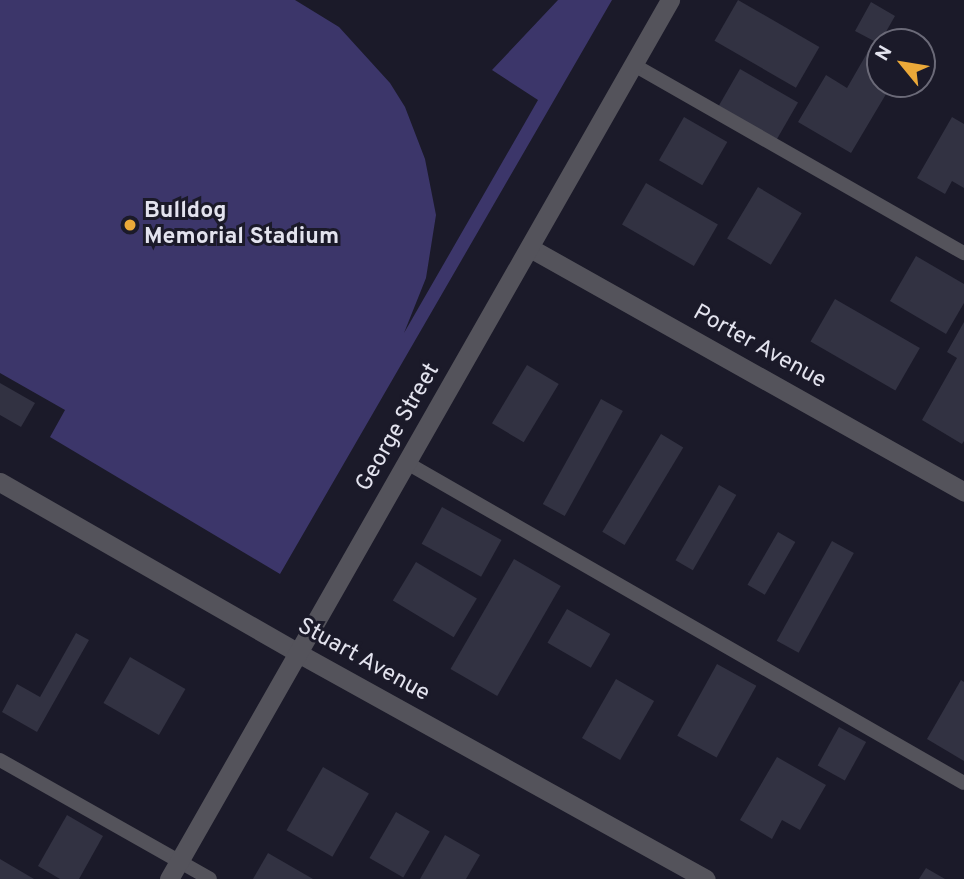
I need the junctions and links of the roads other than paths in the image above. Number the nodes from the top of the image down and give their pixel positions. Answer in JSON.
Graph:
{"nodes":[{"id":1,"x":670,"y":0,"type":"edge"},
{"id":2,"x":634,"y":65,"type":"junction"},
{"id":3,"x":530,"y":248,"type":"junction"},
{"id":4,"x":964,"y":253,"type":"edge"},
{"id":5,"x":407,"y":463,"type":"junction"},
{"id":6,"x":0,"y":482,"type":"edge"},
{"id":7,"x":964,"y":492,"type":"edge"},
{"id":8,"x":298,"y":653,"type":"junction"},
{"id":9,"x":0,"y":760,"type":"edge"},
{"id":10,"x":964,"y":783,"type":"edge"},
{"id":11,"x":179,"y":861,"type":"junction"},
{"id":12,"x":169,"y":879,"type":"edge"},
{"id":13,"x":210,"y":879,"type":"edge"},
{"id":14,"x":705,"y":879,"type":"edge"}],
"edges":[{"from":1,"to":2,"type":"street","name":"George Street"},
{"from":2,"to":3,"type":"street","name":"George Street"},
{"from":2,"to":4,"type":"lane"},
{"from":3,"to":5,"type":"street","name":"George Street"},
{"from":3,"to":7,"type":"street","name":"Porter Avenue"},
{"from":5,"to":8,"type":"street","name":"George Street"},
{"from":5,"to":10,"type":"lane"},
{"from":6,"to":8,"type":"street","name":"Stuart Avenue"},
{"from":8,"to":11,"type":"street","name":"George Street"},
{"from":8,"to":14,"type":"street","name":"Stuart Avenue"},
{"from":9,"to":11,"type":"lane"},
{"from":11,"to":12,"type":"street","name":"George Street"},
{"from":11,"to":13,"type":"lane"}]}
